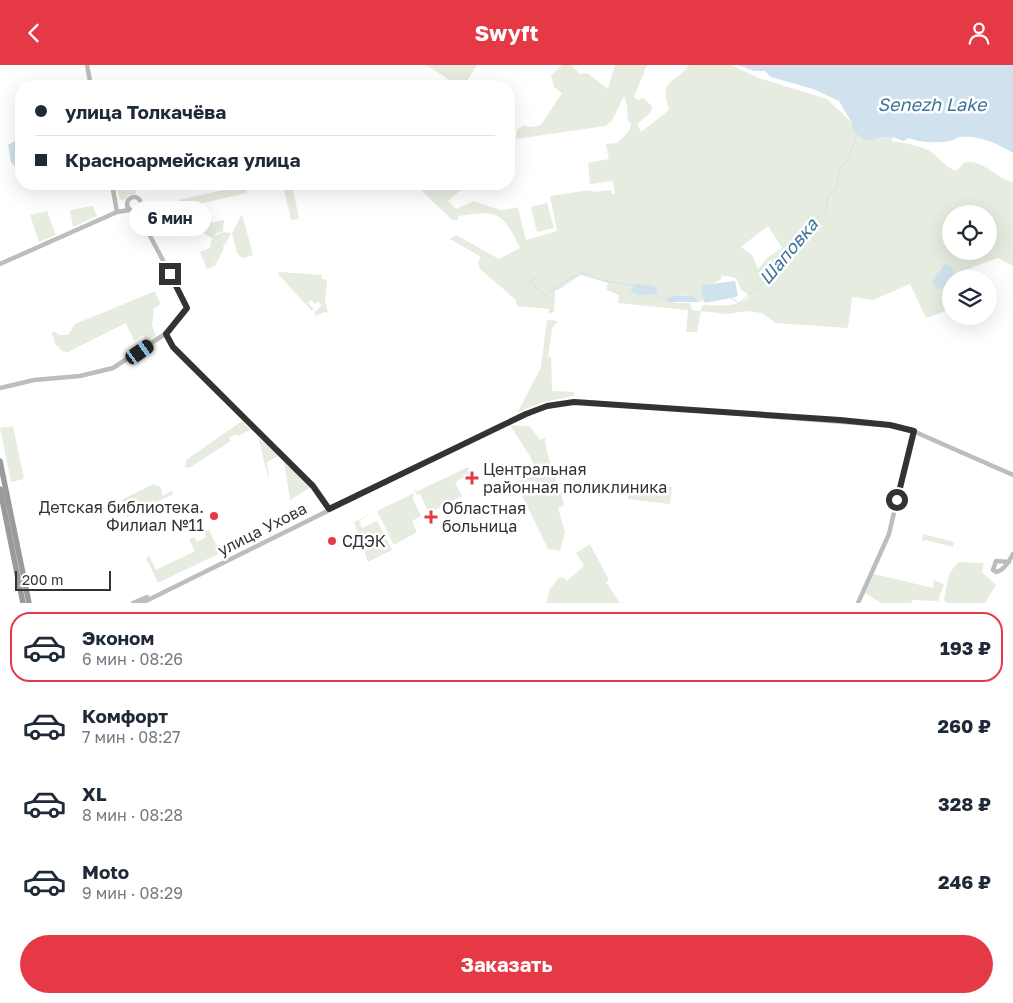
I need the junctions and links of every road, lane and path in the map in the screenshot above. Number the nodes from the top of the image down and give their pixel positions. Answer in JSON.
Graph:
{"nodes":[{"id":1,"x":86,"y":65,"type":"edge"},
{"id":2,"x":90,"y":80,"type":"edge"},
{"id":3,"x":114,"y":190,"type":"edge"},
{"id":4,"x":118,"y":201,"type":"junction"},
{"id":5,"x":131,"y":208,"type":"junction"},
{"id":6,"x":119,"y":212,"type":"junction"},
{"id":7,"x":0,"y":264,"type":"edge"},
{"id":8,"x":166,"y":334,"type":"junction"},
{"id":9,"x":0,"y":388,"type":"edge"},
{"id":10,"x":914,"y":431,"type":"junction"},
{"id":11,"x":0,"y":461,"type":"edge"},
{"id":12,"x":1013,"y":475,"type":"edge"},
{"id":13,"x":0,"y":489,"type":"edge"},
{"id":14,"x":329,"y":509,"type":"junction"},
{"id":15,"x":1013,"y":554,"type":"edge"},
{"id":16,"x":1008,"y":562,"type":"junction"},
{"id":17,"x":156,"y":594,"type":"junction"},
{"id":18,"x":23,"y":603,"type":"edge"},
{"id":19,"x":29,"y":603,"type":"edge"},
{"id":20,"x":133,"y":603,"type":"edge"},
{"id":21,"x":142,"y":603,"type":"edge"},
{"id":22,"x":858,"y":603,"type":"edge"}],
"edges":[{"from":1,"to":2,"type":"street"},
{"from":3,"to":4,"type":"street"},
{"from":4,"to":5,"type":"street"},
{"from":4,"to":6,"type":"street"},
{"from":5,"to":6,"type":"street"},
{"from":5,"to":8,"type":"street"},
{"from":6,"to":7,"type":"street"},
{"from":8,"to":9,"type":"street"},
{"from":8,"to":14,"type":"street"},
{"from":10,"to":12,"type":"street","name":"улица Ухова"},
{"from":10,"to":14,"type":"street","name":"улица Ухова"},
{"from":10,"to":22,"type":"street"},
{"from":11,"to":19,"type":"highway"},
{"from":13,"to":18,"type":"highway"},
{"from":14,"to":17,"type":"street","name":"улица Ухова"},
{"from":15,"to":16,"type":"street"},
{"from":16,"to":16,"type":"street"},
{"from":17,"to":20,"type":"street","name":"улица Ухова"},
{"from":17,"to":21,"type":"street","name":"улица Ухова"}]}
